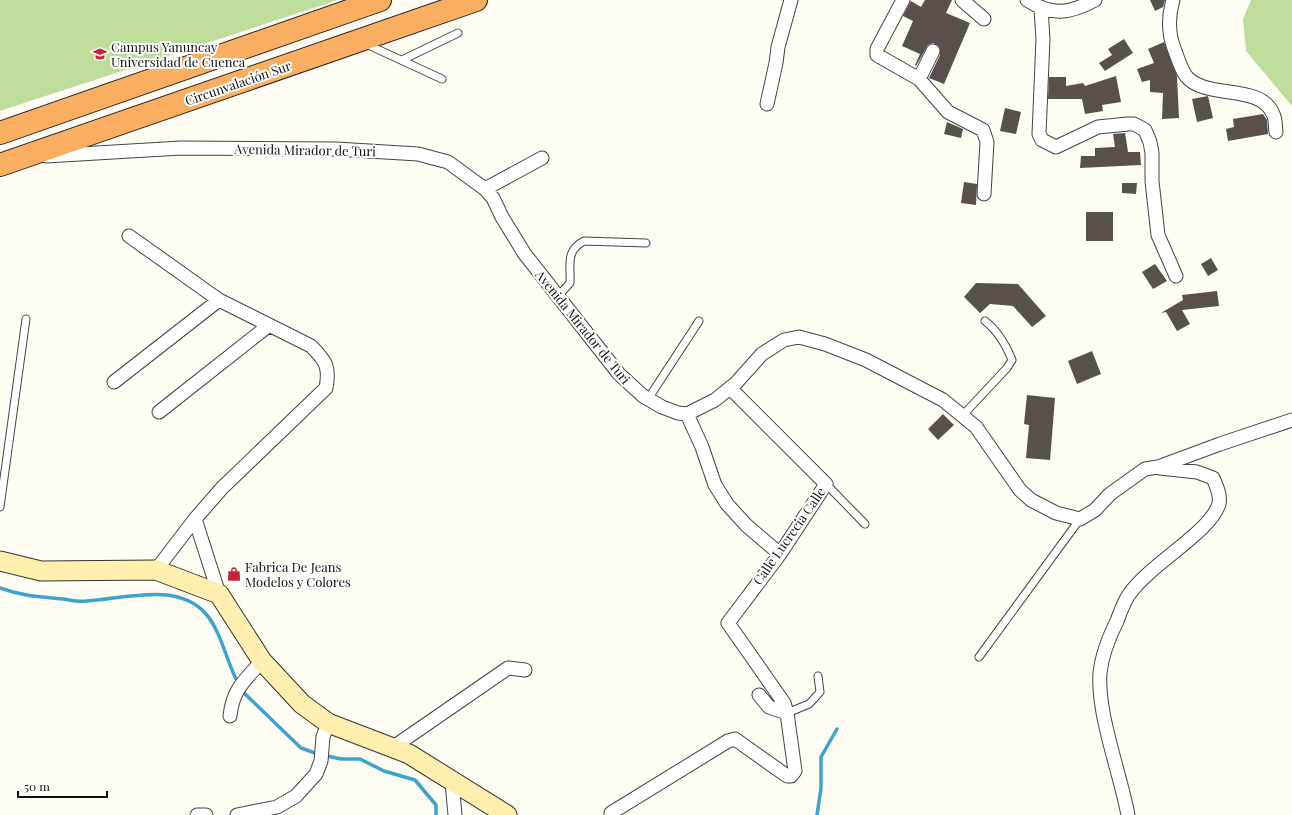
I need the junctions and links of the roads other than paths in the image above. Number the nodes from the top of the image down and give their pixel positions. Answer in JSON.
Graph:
{"nodes":[{"id":1,"x":380,"y":0,"type":"edge"},
{"id":2,"x":476,"y":0,"type":"edge"},
{"id":3,"x":791,"y":0,"type":"edge"},
{"id":4,"x":903,"y":0,"type":"edge"},
{"id":5,"x":962,"y":0,"type":"edge"},
{"id":6,"x":1027,"y":0,"type":"edge"},
{"id":7,"x":1095,"y":0,"type":"edge"},
{"id":8,"x":1173,"y":0,"type":"edge"},
{"id":9,"x":1041,"y":9,"type":"junction"},
{"id":10,"x":984,"y":19,"type":"dead end"},
{"id":11,"x":458,"y":33,"type":"dead end"},
{"id":12,"x":359,"y":41,"type":"junction"},
{"id":13,"x":933,"y":51,"type":"dead end"},
{"id":14,"x":402,"y":60,"type":"junction"},
{"id":15,"x":442,"y":79,"type":"dead end"},
{"id":16,"x":919,"y":79,"type":"junction"},
{"id":17,"x":767,"y":104,"type":"dead end"},
{"id":18,"x":1276,"y":132,"type":"dead end"},
{"id":19,"x":0,"y":133,"type":"edge"},
{"id":20,"x":542,"y":158,"type":"dead end"},
{"id":21,"x":9,"y":161,"type":"edge"},
{"id":22,"x":485,"y":189,"type":"junction"},
{"id":23,"x":984,"y":194,"type":"dead end"},
{"id":24,"x":129,"y":236,"type":"dead end"},
{"id":25,"x":646,"y":243,"type":"dead end"},
{"id":26,"x":1176,"y":276,"type":"dead end"},
{"id":27,"x":558,"y":295,"type":"junction"},
{"id":28,"x":219,"y":300,"type":"junction"},
{"id":29,"x":26,"y":319,"type":"dead end"},
{"id":30,"x":700,"y":321,"type":"dead end"},
{"id":31,"x":985,"y":321,"type":"dead end"},
{"id":32,"x":268,"y":326,"type":"junction"},
{"id":33,"x":114,"y":382,"type":"dead end"},
{"id":34,"x":730,"y":388,"type":"junction"},
{"id":35,"x":648,"y":399,"type":"junction"},
{"id":36,"x":159,"y":412,"type":"dead end"},
{"id":37,"x":687,"y":414,"type":"junction"},
{"id":38,"x":963,"y":415,"type":"junction"},
{"id":39,"x":1292,"y":420,"type":"edge"},
{"id":40,"x":1158,"y":467,"type":"junction"},
{"id":41,"x":826,"y":484,"type":"junction"},
{"id":42,"x":0,"y":506,"type":"edge"},
{"id":43,"x":195,"y":518,"type":"junction"},
{"id":44,"x":1080,"y":519,"type":"junction"},
{"id":45,"x":865,"y":524,"type":"dead end"},
{"id":46,"x":780,"y":554,"type":"junction"},
{"id":47,"x":0,"y":561,"type":"edge"},
{"id":48,"x":156,"y":570,"type":"junction"},
{"id":49,"x":218,"y":594,"type":"junction"},
{"id":50,"x":979,"y":657,"type":"dead end"},
{"id":51,"x":262,"y":661,"type":"junction"},
{"id":52,"x":525,"y":670,"type":"dead end"},
{"id":53,"x":818,"y":676,"type":"dead end"},
{"id":54,"x":759,"y":695,"type":"dead end"},
{"id":55,"x":787,"y":713,"type":"junction"},
{"id":56,"x":230,"y":716,"type":"dead end"},
{"id":57,"x":328,"y":723,"type":"junction"},
{"id":58,"x":392,"y":748,"type":"junction"},
{"id":59,"x":452,"y":782,"type":"junction"},
{"id":60,"x":611,"y":813,"type":"dead end"},
{"id":61,"x":197,"y":815,"type":"edge"},
{"id":62,"x":206,"y":815,"type":"edge"},
{"id":63,"x":237,"y":815,"type":"edge"},
{"id":64,"x":455,"y":815,"type":"edge"},
{"id":65,"x":507,"y":815,"type":"edge"},
{"id":66,"x":1128,"y":815,"type":"edge"}],
"edges":[{"from":1,"to":19,"type":"highway"},
{"from":2,"to":12,"type":"highway","name":"Circunvalación Sur"},
{"from":3,"to":17,"type":"street"},
{"from":4,"to":16,"type":"street"},
{"from":5,"to":10,"type":"street"},
{"from":6,"to":9,"type":"street"},
{"from":7,"to":9,"type":"street"},
{"from":8,"to":18,"type":"street"},
{"from":9,"to":26,"type":"street"},
{"from":11,"to":14,"type":"lane"},
{"from":12,"to":14,"type":"lane"},
{"from":12,"to":21,"type":"highway","name":"Circunvalación Sur"},
{"from":13,"to":16,"type":"street"},
{"from":14,"to":15,"type":"lane"},
{"from":16,"to":23,"type":"street"},
{"from":20,"to":22,"type":"street"},
{"from":21,"to":22,"type":"street","name":"Avenida Mirador de Turi"},
{"from":22,"to":27,"type":"street","name":"Avenida Mirador de Turi"},
{"from":24,"to":28,"type":"street"},
{"from":25,"to":27,"type":"lane"},
{"from":27,"to":35,"type":"street","name":"Avenida Mirador de Turi"},
{"from":28,"to":32,"type":"street"},
{"from":28,"to":33,"type":"street"},
{"from":29,"to":42,"type":"lane"},
{"from":30,"to":35,"type":"lane"},
{"from":31,"to":38,"type":"lane"},
{"from":32,"to":36,"type":"street"},
{"from":32,"to":43,"type":"street"},
{"from":34,"to":37,"type":"street"},
{"from":34,"to":38,"type":"street"},
{"from":34,"to":41,"type":"street","name":"Calle Lucrecia Calle"},
{"from":35,"to":37,"type":"street","name":"Avenida Mirador de Turi"},
{"from":37,"to":46,"type":"street"},
{"from":38,"to":44,"type":"street"},
{"from":39,"to":40,"type":"street"},
{"from":40,"to":44,"type":"street"},
{"from":40,"to":66,"type":"street"},
{"from":41,"to":45,"type":"lane"},
{"from":41,"to":46,"type":"street","name":"Calle Lucrecia Calle"},
{"from":43,"to":48,"type":"street"},
{"from":43,"to":49,"type":"street"},
{"from":44,"to":50,"type":"lane"},
{"from":46,"to":55,"type":"street","name":"Calle Lucrecia Calle"},
{"from":47,"to":48,"type":"main road"},
{"from":48,"to":49,"type":"main road"},
{"from":49,"to":51,"type":"main road"},
{"from":51,"to":56,"type":"street"},
{"from":51,"to":57,"type":"main road"},
{"from":52,"to":58,"type":"street"},
{"from":53,"to":55,"type":"lane"},
{"from":54,"to":55,"type":"street"},
{"from":55,"to":60,"type":"street"},
{"from":57,"to":58,"type":"main road"},
{"from":57,"to":63,"type":"street"},
{"from":58,"to":59,"type":"main road"},
{"from":59,"to":64,"type":"street"},
{"from":59,"to":65,"type":"main road"},
{"from":61,"to":62,"type":"street"}]}
